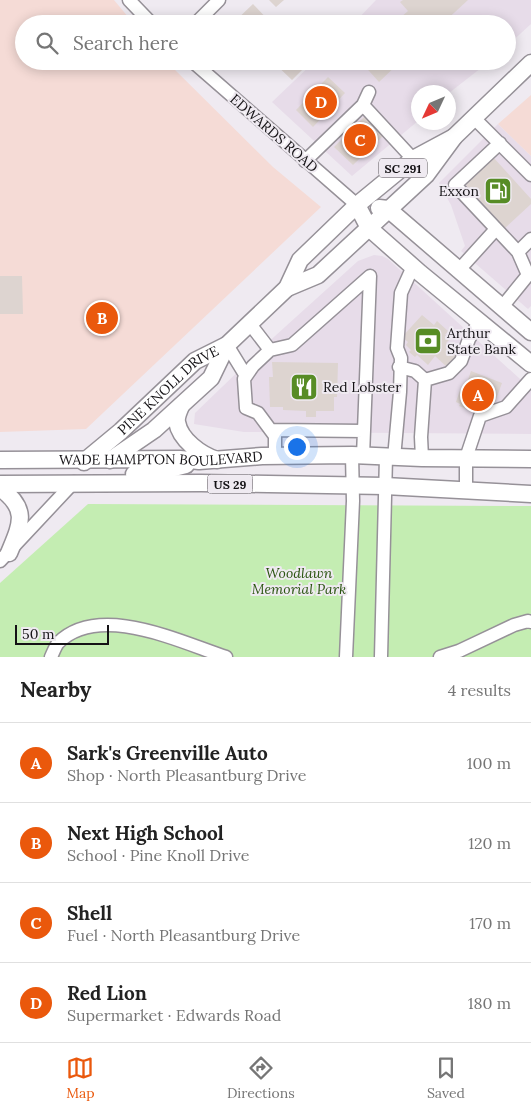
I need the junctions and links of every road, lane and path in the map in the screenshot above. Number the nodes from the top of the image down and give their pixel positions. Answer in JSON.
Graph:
{"nodes":[{"id":1,"x":129,"y":0,"type":"edge"},
{"id":2,"x":219,"y":0,"type":"edge"},
{"id":3,"x":143,"y":15,"type":"edge"},
{"id":4,"x":204,"y":15,"type":"edge"},
{"id":5,"x":531,"y":63,"type":"edge"},
{"id":6,"x":202,"y":70,"type":"edge"},
{"id":7,"x":369,"y":92,"type":"dead end"},
{"id":8,"x":363,"y":105,"type":"junction"},
{"id":9,"x":474,"y":118,"type":"junction"},
{"id":10,"x":454,"y":138,"type":"junction"},
{"id":11,"x":500,"y":143,"type":"junction"},
{"id":12,"x":413,"y":159,"type":"junction"},
{"id":13,"x":306,"y":161,"type":"junction"},
{"id":14,"x":531,"y":175,"type":"edge"},
{"id":15,"x":357,"y":205,"type":"junction"},
{"id":16,"x":388,"y":210,"type":"junction"},
{"id":17,"x":369,"y":228,"type":"junction"},
{"id":18,"x":496,"y":229,"type":"junction"},
{"id":19,"x":531,"y":239,"type":"edge"},
{"id":20,"x":518,"y":252,"type":"junction"},
{"id":21,"x":414,"y":268,"type":"junction"},
{"id":22,"x":458,"y":271,"type":"junction"},
{"id":23,"x":287,"y":288,"type":"junction"},
{"id":24,"x":502,"y":307,"type":"junction"},
{"id":25,"x":478,"y":322,"type":"junction"},
{"id":26,"x":250,"y":324,"type":"junction"},
{"id":27,"x":531,"y":331,"type":"edge"},
{"id":28,"x":227,"y":345,"type":"junction"},
{"id":29,"x":270,"y":350,"type":"junction"},
{"id":30,"x":531,"y":364,"type":"edge"},
{"id":31,"x":399,"y":367,"type":"junction"},
{"id":32,"x":246,"y":376,"type":"junction"},
{"id":33,"x":531,"y":379,"type":"edge"},
{"id":34,"x":426,"y":380,"type":"junction"},
{"id":35,"x":181,"y":406,"type":"junction"},
{"id":36,"x":271,"y":430,"type":"junction"},
{"id":37,"x":364,"y":431,"type":"junction"},
{"id":38,"x":275,"y":456,"type":"junction"},
{"id":39,"x":357,"y":456,"type":"junction"},
{"id":40,"x":390,"y":457,"type":"junction"},
{"id":41,"x":422,"y":458,"type":"junction"},
{"id":42,"x":466,"y":458,"type":"junction"},
{"id":43,"x":531,"y":459,"type":"edge"},
{"id":44,"x":0,"y":460,"type":"edge"},
{"id":45,"x":86,"y":460,"type":"junction"},
{"id":46,"x":111,"y":460,"type":"junction"},
{"id":47,"x":218,"y":460,"type":"junction"},
{"id":48,"x":199,"y":461,"type":"junction"},
{"id":49,"x":74,"y":482,"type":"junction"},
{"id":50,"x":0,"y":484,"type":"edge"},
{"id":51,"x":353,"y":486,"type":"junction"},
{"id":52,"x":385,"y":486,"type":"junction"},
{"id":53,"x":0,"y":488,"type":"edge"},
{"id":54,"x":466,"y":490,"type":"junction"},
{"id":55,"x":531,"y":494,"type":"edge"},
{"id":56,"x":4,"y":557,"type":"edge"},
{"id":57,"x":531,"y":622,"type":"edge"},
{"id":58,"x":51,"y":657,"type":"edge"},
{"id":59,"x":226,"y":657,"type":"edge"},
{"id":60,"x":346,"y":657,"type":"edge"},
{"id":61,"x":381,"y":657,"type":"edge"},
{"id":62,"x":440,"y":657,"type":"edge"}],
"edges":[{"from":1,"to":3,"type":"street"},
{"from":2,"to":4,"type":"street"},
{"from":5,"to":9,"type":"main road","number":"SC 291"},
{"from":6,"to":13,"type":"street","name":"EDWARDS ROAD"},
{"from":7,"to":8,"type":"street"},
{"from":8,"to":12,"type":"street"},
{"from":8,"to":13,"type":"street"},
{"from":9,"to":10,"type":"main road","number":"SC 291"},
{"from":9,"to":11,"type":"street"},
{"from":10,"to":12,"type":"main road","number":"SC 291"},
{"from":10,"to":16,"type":"main road","number":"SC 291"},
{"from":11,"to":14,"type":"street"},
{"from":11,"to":18,"type":"street"},
{"from":12,"to":15,"type":"main road","number":"SC 291"},
{"from":13,"to":15,"type":"street","name":"EDWARDS ROAD"},
{"from":15,"to":16,"type":"main road"},
{"from":15,"to":17,"type":"main road"},
{"from":15,"to":23,"type":"main road","name":"PINE KNOLL DRIVE"},
{"from":16,"to":17,"type":"main road","name":"PINE KNOLL DRIVE"},
{"from":16,"to":22,"type":"main road"},
{"from":17,"to":21,"type":"main road"},
{"from":17,"to":23,"type":"main road","name":"PINE KNOLL DRIVE"},
{"from":18,"to":20,"type":"street"},
{"from":18,"to":22,"type":"street"},
{"from":19,"to":20,"type":"street"},
{"from":20,"to":24,"type":"street"},
{"from":21,"to":25,"type":"main road"},
{"from":21,"to":31,"type":"street"},
{"from":22,"to":24,"type":"main road"},
{"from":23,"to":26,"type":"main road","name":"PINE KNOLL DRIVE"},
{"from":24,"to":27,"type":"main road"},
{"from":25,"to":30,"type":"main road"},
{"from":25,"to":34,"type":"street"},
{"from":26,"to":28,"type":"main road","name":"PINE KNOLL DRIVE"},
{"from":26,"to":29,"type":"street"},
{"from":28,"to":32,"type":"street"},
{"from":28,"to":35,"type":"main road","name":"PINE KNOLL DRIVE"},
{"from":28,"to":45,"type":"main road","name":"PINE KNOLL DRIVE"},
{"from":29,"to":32,"type":"street"},
{"from":29,"to":37,"type":"street"},
{"from":31,"to":34,"type":"street"},
{"from":31,"to":40,"type":"street"},
{"from":32,"to":36,"type":"street"},
{"from":33,"to":42,"type":"street"},
{"from":34,"to":41,"type":"street"},
{"from":35,"to":46,"type":"main road","name":"PINE KNOLL DRIVE"},
{"from":35,"to":47,"type":"main road"},
{"from":36,"to":37,"type":"street"},
{"from":36,"to":38,"type":"street"},
{"from":37,"to":39,"type":"street"},
{"from":38,"to":39,"type":"main road","name":"WADE HAMPTON BOULEVARD","number":"US 29"},
{"from":38,"to":47,"type":"main road","name":"WADE HAMPTON BOULEVARD","number":"US 29"},
{"from":39,"to":40,"type":"main road","name":"WADE HAMPTON BOULEVARD","number":"US 29"},
{"from":39,"to":51,"type":"street"},
{"from":40,"to":41,"type":"main road","name":"WADE HAMPTON BOULEVARD","number":"US 29"},
{"from":40,"to":52,"type":"street"},
{"from":41,"to":42,"type":"main road","name":"WADE HAMPTON BOULEVARD","number":"US 29"},
{"from":42,"to":43,"type":"main road","name":"WADE HAMPTON BOULEVARD","number":"US 29"},
{"from":42,"to":54,"type":"street"},
{"from":44,"to":45,"type":"main road","name":"WADE HAMPTON BOULEVARD","number":"US 29"},
{"from":45,"to":46,"type":"main road","name":"WADE HAMPTON BOULEVARD","number":"US 29"},
{"from":45,"to":49,"type":"main road","name":"PINE KNOLL DRIVE"},
{"from":46,"to":48,"type":"main road","name":"WADE HAMPTON BOULEVARD","number":"US 29"},
{"from":46,"to":49,"type":"main road","name":"PINE KNOLL DRIVE"},
{"from":47,"to":48,"type":"main road","name":"WADE HAMPTON BOULEVARD","number":"US 29"},
{"from":48,"to":49,"type":"main road"},
{"from":49,"to":50,"type":"main road","name":"WADE HAMPTON BOULEVARD","number":"US 29"},
{"from":49,"to":51,"type":"main road","name":"WADE HAMPTON BOULEVARD","number":"US 29"},
{"from":49,"to":56,"type":"street","name":"PINE KNOLL DRIVE"},
{"from":51,"to":52,"type":"main road","name":"WADE HAMPTON BOULEVARD","number":"US 29"},
{"from":51,"to":60,"type":"street"},
{"from":52,"to":54,"type":"main road","name":"WADE HAMPTON BOULEVARD","number":"US 29"},
{"from":52,"to":61,"type":"street"},
{"from":53,"to":56,"type":"main road"},
{"from":54,"to":55,"type":"main road","name":"WADE HAMPTON BOULEVARD","number":"US 29"},
{"from":57,"to":62,"type":"street"},
{"from":58,"to":59,"type":"street"}]}
